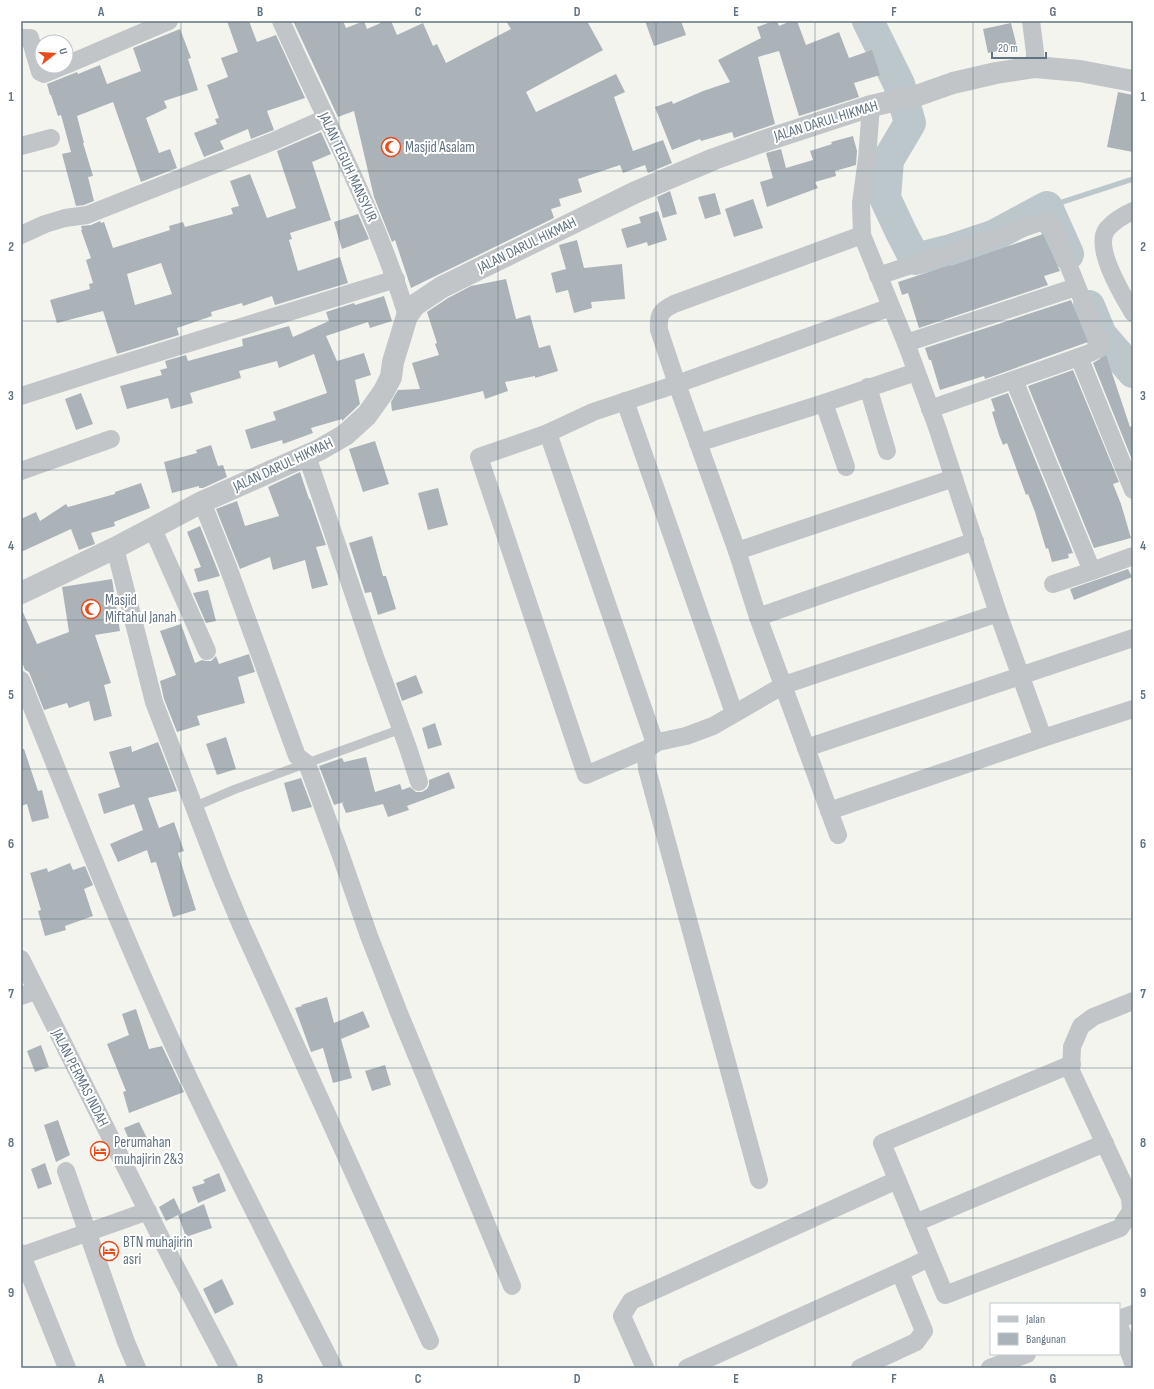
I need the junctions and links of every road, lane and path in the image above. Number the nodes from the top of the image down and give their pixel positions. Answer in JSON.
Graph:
{"nodes":[{"id":1,"x":169,"y":21,"type":"edge"},
{"id":2,"x":281,"y":21,"type":"edge"},
{"id":3,"x":1030,"y":21,"type":"edge"},
{"id":4,"x":21,"y":38,"type":"edge"},
{"id":5,"x":34,"y":52,"type":"edge"},
{"id":6,"x":74,"y":62,"type":"edge"},
{"id":7,"x":1035,"y":68,"type":"junction"},
{"id":8,"x":1133,"y":81,"type":"edge"},
{"id":9,"x":877,"y":105,"type":"junction"},
{"id":10,"x":326,"y":118,"type":"junction"},
{"id":11,"x":51,"y":138,"type":"dead end"},
{"id":12,"x":21,"y":146,"type":"edge"},
{"id":13,"x":1133,"y":211,"type":"edge"},
{"id":14,"x":21,"y":235,"type":"edge"},
{"id":15,"x":862,"y":235,"type":"junction"},
{"id":16,"x":878,"y":276,"type":"junction"},
{"id":17,"x":396,"y":280,"type":"junction"},
{"id":18,"x":1076,"y":287,"type":"junction"},
{"id":19,"x":891,"y":307,"type":"junction"},
{"id":20,"x":1133,"y":311,"type":"edge"},
{"id":21,"x":407,"y":316,"type":"junction"},
{"id":22,"x":906,"y":343,"type":"junction"},
{"id":23,"x":1079,"y":357,"type":"junction"},
{"id":24,"x":916,"y":372,"type":"junction"},
{"id":25,"x":1014,"y":380,"type":"junction"},
{"id":26,"x":677,"y":384,"type":"junction"},
{"id":27,"x":868,"y":387,"type":"junction"},
{"id":28,"x":21,"y":396,"type":"edge"},
{"id":29,"x":625,"y":401,"type":"junction"},
{"id":30,"x":824,"y":403,"type":"junction"},
{"id":31,"x":930,"y":409,"type":"junction"},
{"id":32,"x":548,"y":433,"type":"junction"},
{"id":33,"x":111,"y":438,"type":"dead end"},
{"id":34,"x":698,"y":443,"type":"junction"},
{"id":35,"x":887,"y":451,"type":"dead end"},
{"id":36,"x":307,"y":456,"type":"junction"},
{"id":37,"x":846,"y":467,"type":"dead end"},
{"id":38,"x":21,"y":471,"type":"edge"},
{"id":39,"x":954,"y":478,"type":"junction"},
{"id":40,"x":1133,"y":490,"type":"edge"},
{"id":41,"x":202,"y":502,"type":"junction"},
{"id":42,"x":152,"y":527,"type":"junction"},
{"id":43,"x":975,"y":541,"type":"junction"},
{"id":44,"x":115,"y":548,"type":"junction"},
{"id":45,"x":737,"y":551,"type":"junction"},
{"id":46,"x":1133,"y":556,"type":"edge"},
{"id":47,"x":1092,"y":571,"type":"junction"},
{"id":48,"x":1053,"y":584,"type":"dead end"},
{"id":49,"x":21,"y":593,"type":"edge"},
{"id":50,"x":998,"y":613,"type":"junction"},
{"id":51,"x":758,"y":617,"type":"junction"},
{"id":52,"x":1133,"y":638,"type":"edge"},
{"id":53,"x":207,"y":651,"type":"dead end"},
{"id":54,"x":1020,"y":676,"type":"junction"},
{"id":55,"x":21,"y":680,"type":"edge"},
{"id":56,"x":784,"y":685,"type":"junction"},
{"id":57,"x":1133,"y":709,"type":"edge"},
{"id":58,"x":734,"y":713,"type":"junction"},
{"id":59,"x":401,"y":729,"type":"junction"},
{"id":60,"x":1043,"y":738,"type":"junction"},
{"id":61,"x":651,"y":746,"type":"junction"},
{"id":62,"x":806,"y":748,"type":"junction"},
{"id":63,"x":306,"y":763,"type":"junction"},
{"id":64,"x":419,"y":782,"type":"dead end"},
{"id":65,"x":194,"y":807,"type":"junction"},
{"id":66,"x":829,"y":811,"type":"junction"},
{"id":67,"x":838,"y":835,"type":"dead end"},
{"id":68,"x":21,"y":959,"type":"edge"},
{"id":69,"x":29,"y":994,"type":"edge"},
{"id":70,"x":1133,"y":1001,"type":"edge"},
{"id":71,"x":1072,"y":1064,"type":"junction"},
{"id":72,"x":1105,"y":1143,"type":"junction"},
{"id":73,"x":66,"y":1170,"type":"dead end"},
{"id":74,"x":759,"y":1180,"type":"dead end"},
{"id":75,"x":897,"y":1180,"type":"junction"},
{"id":76,"x":148,"y":1211,"type":"junction"},
{"id":77,"x":915,"y":1223,"type":"junction"},
{"id":78,"x":87,"y":1233,"type":"junction"},
{"id":79,"x":21,"y":1255,"type":"edge"},
{"id":80,"x":929,"y":1258,"type":"junction"},
{"id":81,"x":900,"y":1272,"type":"junction"},
{"id":82,"x":512,"y":1286,"type":"dead end"},
{"id":83,"x":1133,"y":1314,"type":"edge"},
{"id":84,"x":1120,"y":1319,"type":"edge"},
{"id":85,"x":1120,"y":1328,"type":"edge"},
{"id":86,"x":430,"y":1341,"type":"dead end"},
{"id":87,"x":1024,"y":1355,"type":"edge"},
{"id":88,"x":1133,"y":1363,"type":"edge"},
{"id":89,"x":67,"y":1368,"type":"edge"},
{"id":90,"x":138,"y":1368,"type":"edge"},
{"id":91,"x":229,"y":1368,"type":"edge"},
{"id":92,"x":334,"y":1368,"type":"edge"},
{"id":93,"x":645,"y":1368,"type":"edge"},
{"id":94,"x":688,"y":1368,"type":"edge"},
{"id":95,"x":860,"y":1368,"type":"edge"},
{"id":96,"x":990,"y":1368,"type":"edge"}],
"edges":[{"from":1,"to":6,"type":"street"},
{"from":2,"to":10,"type":"street","name":"JALAN TEGUH MANSYUR"},
{"from":3,"to":7,"type":"street"},
{"from":4,"to":5,"type":"street"},
{"from":7,"to":8,"type":"street","name":"JALAN DARUL HIKMAH"},
{"from":7,"to":9,"type":"street","name":"JALAN DARUL HIKMAH"},
{"from":9,"to":15,"type":"street"},
{"from":9,"to":21,"type":"street","name":"JALAN DARUL HIKMAH"},
{"from":10,"to":14,"type":"street"},
{"from":10,"to":17,"type":"street","name":"JALAN TEGUH MANSYUR"},
{"from":11,"to":12,"type":"street"},
{"from":13,"to":20,"type":"street"},
{"from":15,"to":16,"type":"street"},
{"from":15,"to":26,"type":"street"},
{"from":16,"to":18,"type":"street"},
{"from":16,"to":19,"type":"street"},
{"from":17,"to":21,"type":"street","name":"JALAN TEGUH MANSYUR"},
{"from":17,"to":28,"type":"street"},
{"from":18,"to":22,"type":"street"},
{"from":18,"to":23,"type":"street"},
{"from":19,"to":22,"type":"street"},
{"from":19,"to":26,"type":"street"},
{"from":21,"to":36,"type":"street","name":"JALAN DARUL HIKMAH"},
{"from":22,"to":24,"type":"street"},
{"from":23,"to":25,"type":"street"},
{"from":23,"to":40,"type":"street"},
{"from":24,"to":27,"type":"street"},
{"from":24,"to":31,"type":"street"},
{"from":25,"to":31,"type":"street"},
{"from":25,"to":47,"type":"street"},
{"from":26,"to":29,"type":"street"},
{"from":26,"to":34,"type":"street"},
{"from":27,"to":30,"type":"street"},
{"from":27,"to":35,"type":"street"},
{"from":29,"to":32,"type":"street"},
{"from":29,"to":58,"type":"street"},
{"from":30,"to":34,"type":"street"},
{"from":30,"to":37,"type":"street"},
{"from":31,"to":39,"type":"street"},
{"from":32,"to":61,"type":"street"},
{"from":32,"to":61,"type":"street"},
{"from":33,"to":38,"type":"street"},
{"from":34,"to":45,"type":"street"},
{"from":36,"to":41,"type":"street","name":"JALAN DARUL HIKMAH"},
{"from":36,"to":59,"type":"street"},
{"from":39,"to":43,"type":"street"},
{"from":39,"to":45,"type":"street"},
{"from":41,"to":42,"type":"street","name":"JALAN DARUL HIKMAH"},
{"from":41,"to":63,"type":"street"},
{"from":42,"to":44,"type":"street","name":"JALAN DARUL HIKMAH"},
{"from":42,"to":53,"type":"street"},
{"from":43,"to":50,"type":"street"},
{"from":43,"to":51,"type":"street"},
{"from":44,"to":49,"type":"street","name":"JALAN DARUL HIKMAH"},
{"from":44,"to":65,"type":"street"},
{"from":45,"to":51,"type":"street"},
{"from":46,"to":47,"type":"street"},
{"from":47,"to":48,"type":"street"},
{"from":50,"to":54,"type":"street"},
{"from":50,"to":56,"type":"street"},
{"from":51,"to":56,"type":"street"},
{"from":52,"to":54,"type":"street"},
{"from":54,"to":60,"type":"street"},
{"from":54,"to":62,"type":"street"},
{"from":55,"to":92,"type":"street"},
{"from":56,"to":58,"type":"street"},
{"from":56,"to":62,"type":"street"},
{"from":57,"to":60,"type":"street"},
{"from":58,"to":61,"type":"street"},
{"from":59,"to":63,"type":"lane"},
{"from":59,"to":64,"type":"street"},
{"from":60,"to":66,"type":"street"},
{"from":61,"to":74,"type":"street"},
{"from":62,"to":66,"type":"street"},
{"from":63,"to":65,"type":"lane"},
{"from":63,"to":82,"type":"street"},
{"from":65,"to":86,"type":"street"},
{"from":66,"to":67,"type":"street"},
{"from":68,"to":69,"type":"street","name":"JALAN PERMAS INDAH"},
{"from":69,"to":76,"type":"street","name":"JALAN PERMAS INDAH"},
{"from":70,"to":71,"type":"street"},
{"from":71,"to":72,"type":"street"},
{"from":71,"to":75,"type":"street"},
{"from":72,"to":77,"type":"street"},
{"from":72,"to":80,"type":"street"},
{"from":73,"to":78,"type":"street"},
{"from":75,"to":77,"type":"street"},
{"from":75,"to":93,"type":"street"},
{"from":76,"to":78,"type":"street"},
{"from":76,"to":91,"type":"street","name":"JALAN PERMAS INDAH"},
{"from":77,"to":80,"type":"street"},
{"from":78,"to":79,"type":"street"},
{"from":78,"to":90,"type":"street"},
{"from":79,"to":89,"type":"street"},
{"from":80,"to":81,"type":"street"},
{"from":81,"to":94,"type":"street"},
{"from":81,"to":95,"type":"street"},
{"from":83,"to":84,"type":"street"},
{"from":85,"to":88,"type":"street"},
{"from":87,"to":96,"type":"street"}]}
